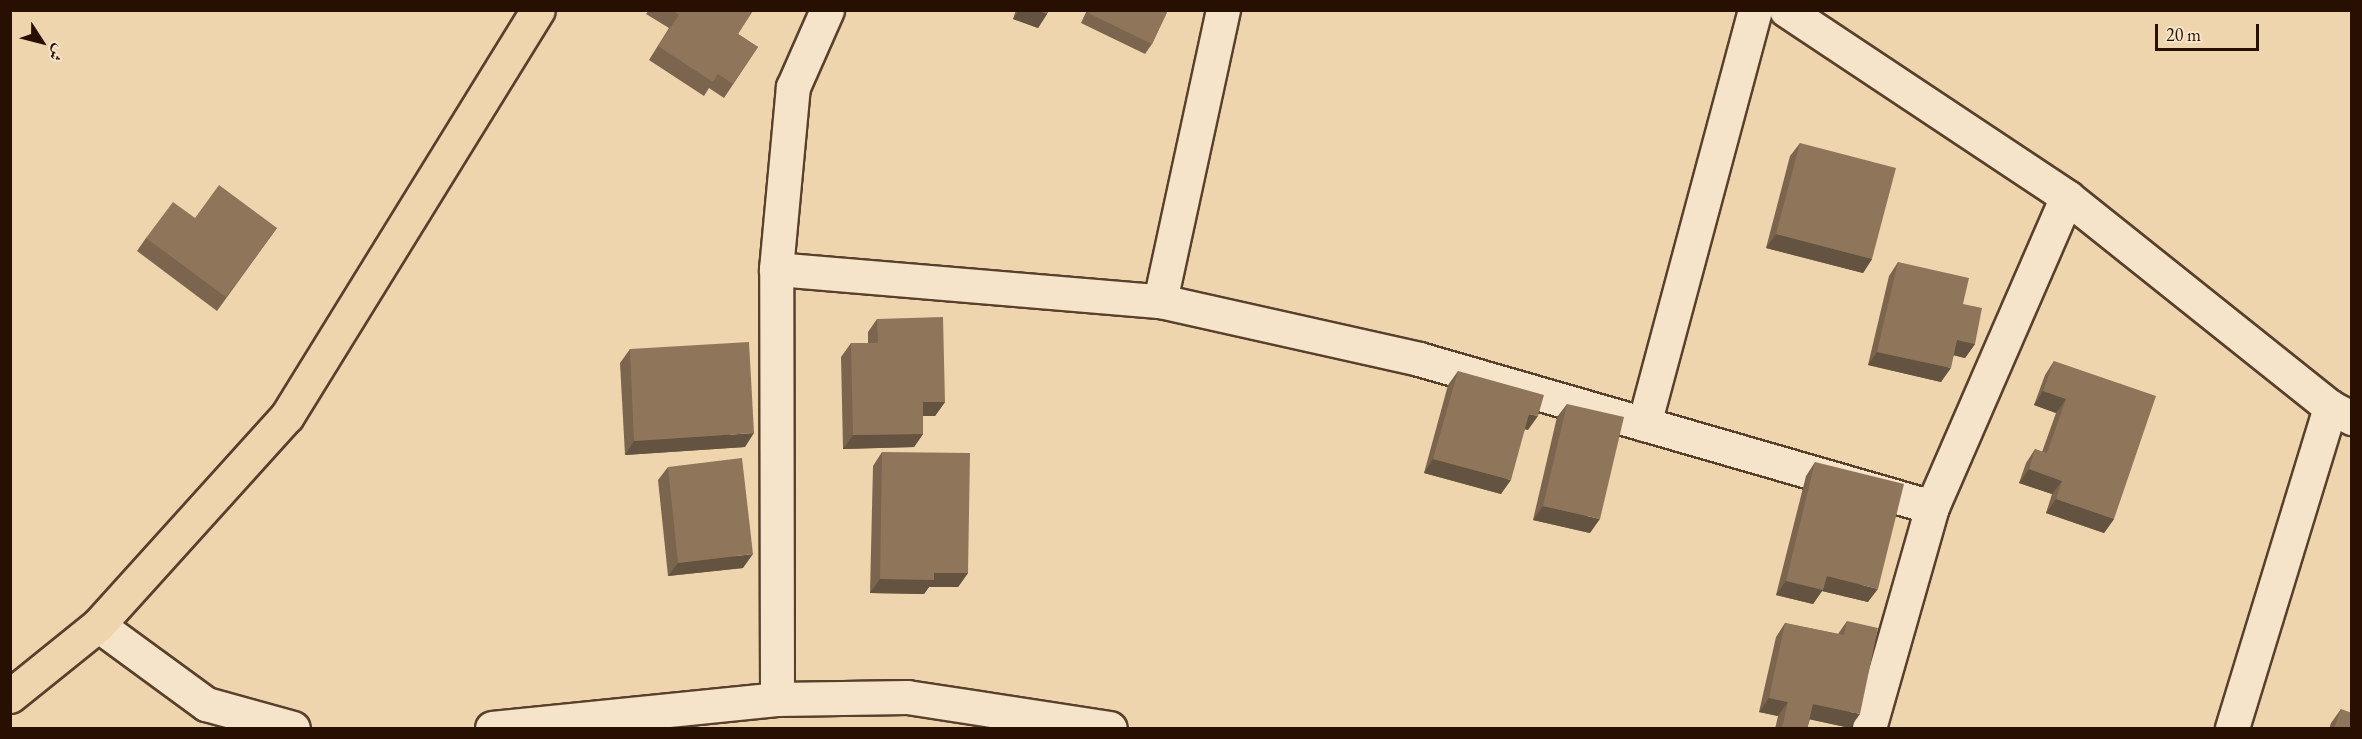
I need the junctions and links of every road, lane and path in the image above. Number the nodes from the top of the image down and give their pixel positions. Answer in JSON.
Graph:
{"nodes":[{"id":1,"x":538,"y":10,"type":"edge"},
{"id":2,"x":827,"y":10,"type":"edge"},
{"id":3,"x":1223,"y":10,"type":"edge"},
{"id":4,"x":1755,"y":10,"type":"edge"},
{"id":5,"x":1786,"y":10,"type":"edge"},
{"id":6,"x":2067,"y":197,"type":"junction"},
{"id":7,"x":776,"y":269,"type":"junction"},
{"id":8,"x":1160,"y":301,"type":"junction"},
{"id":9,"x":2341,"y":412,"type":"edge"},
{"id":10,"x":1644,"y":424,"type":"junction"},
{"id":11,"x":1932,"y":507,"type":"junction"},
{"id":12,"x":98,"y":625,"type":"junction"},
{"id":13,"x":10,"y":696,"type":"edge"},
{"id":14,"x":777,"y":699,"type":"junction"},
{"id":15,"x":293,"y":729,"type":"edge"},
{"id":16,"x":492,"y":729,"type":"edge"},
{"id":17,"x":1110,"y":729,"type":"edge"},
{"id":18,"x":1869,"y":729,"type":"edge"},
{"id":19,"x":2232,"y":729,"type":"edge"}],
"edges":[{"from":1,"to":12,"type":"main road"},
{"from":2,"to":7,"type":"street"},
{"from":3,"to":8,"type":"street"},
{"from":4,"to":10,"type":"street"},
{"from":5,"to":6,"type":"street"},
{"from":6,"to":9,"type":"street"},
{"from":6,"to":11,"type":"street"},
{"from":7,"to":8,"type":"street"},
{"from":7,"to":14,"type":"street"},
{"from":8,"to":10,"type":"street"},
{"from":9,"to":19,"type":"street"},
{"from":10,"to":11,"type":"street"},
{"from":11,"to":18,"type":"street"},
{"from":12,"to":13,"type":"main road"},
{"from":12,"to":15,"type":"street"},
{"from":14,"to":16,"type":"street"},
{"from":14,"to":17,"type":"street"}]}
